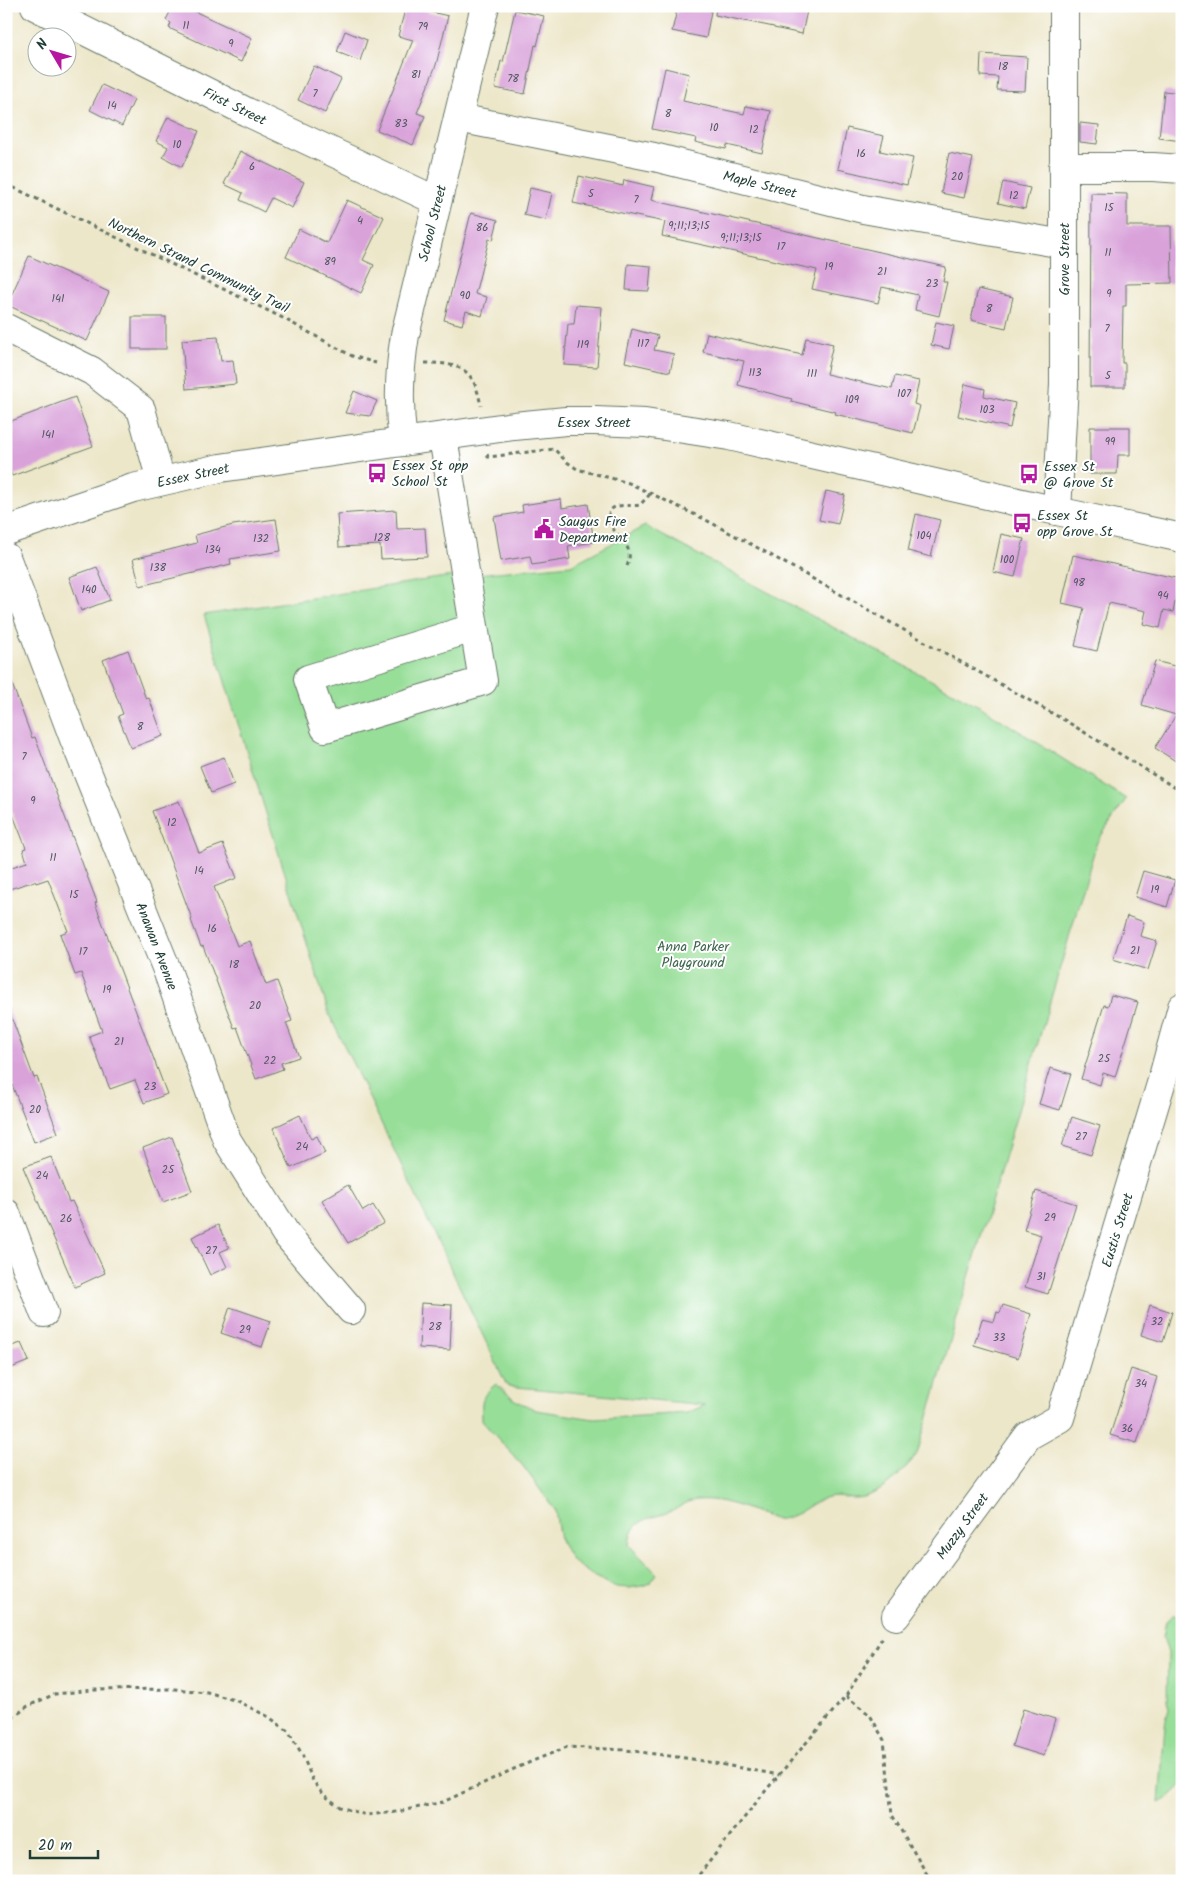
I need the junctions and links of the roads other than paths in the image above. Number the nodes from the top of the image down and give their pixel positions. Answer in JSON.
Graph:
{"nodes":[{"id":1,"x":35,"y":6,"type":"edge"},
{"id":2,"x":485,"y":6,"type":"edge"},
{"id":3,"x":1064,"y":6,"type":"edge"},
{"id":4,"x":458,"y":118,"type":"junction"},
{"id":5,"x":1063,"y":167,"type":"junction"},
{"id":6,"x":1182,"y":169,"type":"edge"},
{"id":7,"x":437,"y":201,"type":"junction"},
{"id":8,"x":1064,"y":244,"type":"junction"},
{"id":9,"x":6,"y":328,"type":"edge"},
{"id":10,"x":443,"y":437,"type":"junction"},
{"id":11,"x":403,"y":442,"type":"junction"},
{"id":12,"x":161,"y":480,"type":"junction"},
{"id":13,"x":1057,"y":512,"type":"junction"},
{"id":14,"x":6,"y":531,"type":"edge"},
{"id":15,"x":1182,"y":538,"type":"edge"},
{"id":16,"x":6,"y":557,"type":"edge"},
{"id":17,"x":473,"y":628,"type":"junction"},
{"id":18,"x":1182,"y":1007,"type":"edge"},
{"id":19,"x":6,"y":1213,"type":"edge"},
{"id":20,"x":352,"y":1310,"type":"dead end"},
{"id":21,"x":44,"y":1313,"type":"dead end"},
{"id":22,"x":1028,"y":1436,"type":"joint"},
{"id":23,"x":896,"y":1616,"type":"road end"}],
"edges":[{"from":1,"to":7,"type":"street","name":"First Street"},
{"from":2,"to":4,"type":"street","name":"School Street"},
{"from":3,"to":5,"type":"street","name":"Grove Street"},
{"from":4,"to":7,"type":"street","name":"School Street"},
{"from":4,"to":8,"type":"street","name":"Maple Street"},
{"from":5,"to":6,"type":"street"},
{"from":5,"to":8,"type":"street","name":"Grove Street"},
{"from":7,"to":11,"type":"street","name":"School Street"},
{"from":8,"to":13,"type":"street","name":"Grove Street"},
{"from":9,"to":12,"type":"street"},
{"from":10,"to":11,"type":"street","name":"Essex Street"},
{"from":10,"to":13,"type":"street","name":"Essex Street"},
{"from":10,"to":17,"type":"street"},
{"from":11,"to":12,"type":"street","name":"Essex Street"},
{"from":12,"to":14,"type":"street","name":"Essex Street"},
{"from":13,"to":15,"type":"street","name":"Essex Street"},
{"from":16,"to":20,"type":"street","name":"Anawan Avenue"},
{"from":17,"to":17,"type":"street"},
{"from":18,"to":22,"type":"street","name":"Eustis Street"},
{"from":19,"to":21,"type":"street"},
{"from":22,"to":23,"type":"street","name":"Muzzy Street"}]}
